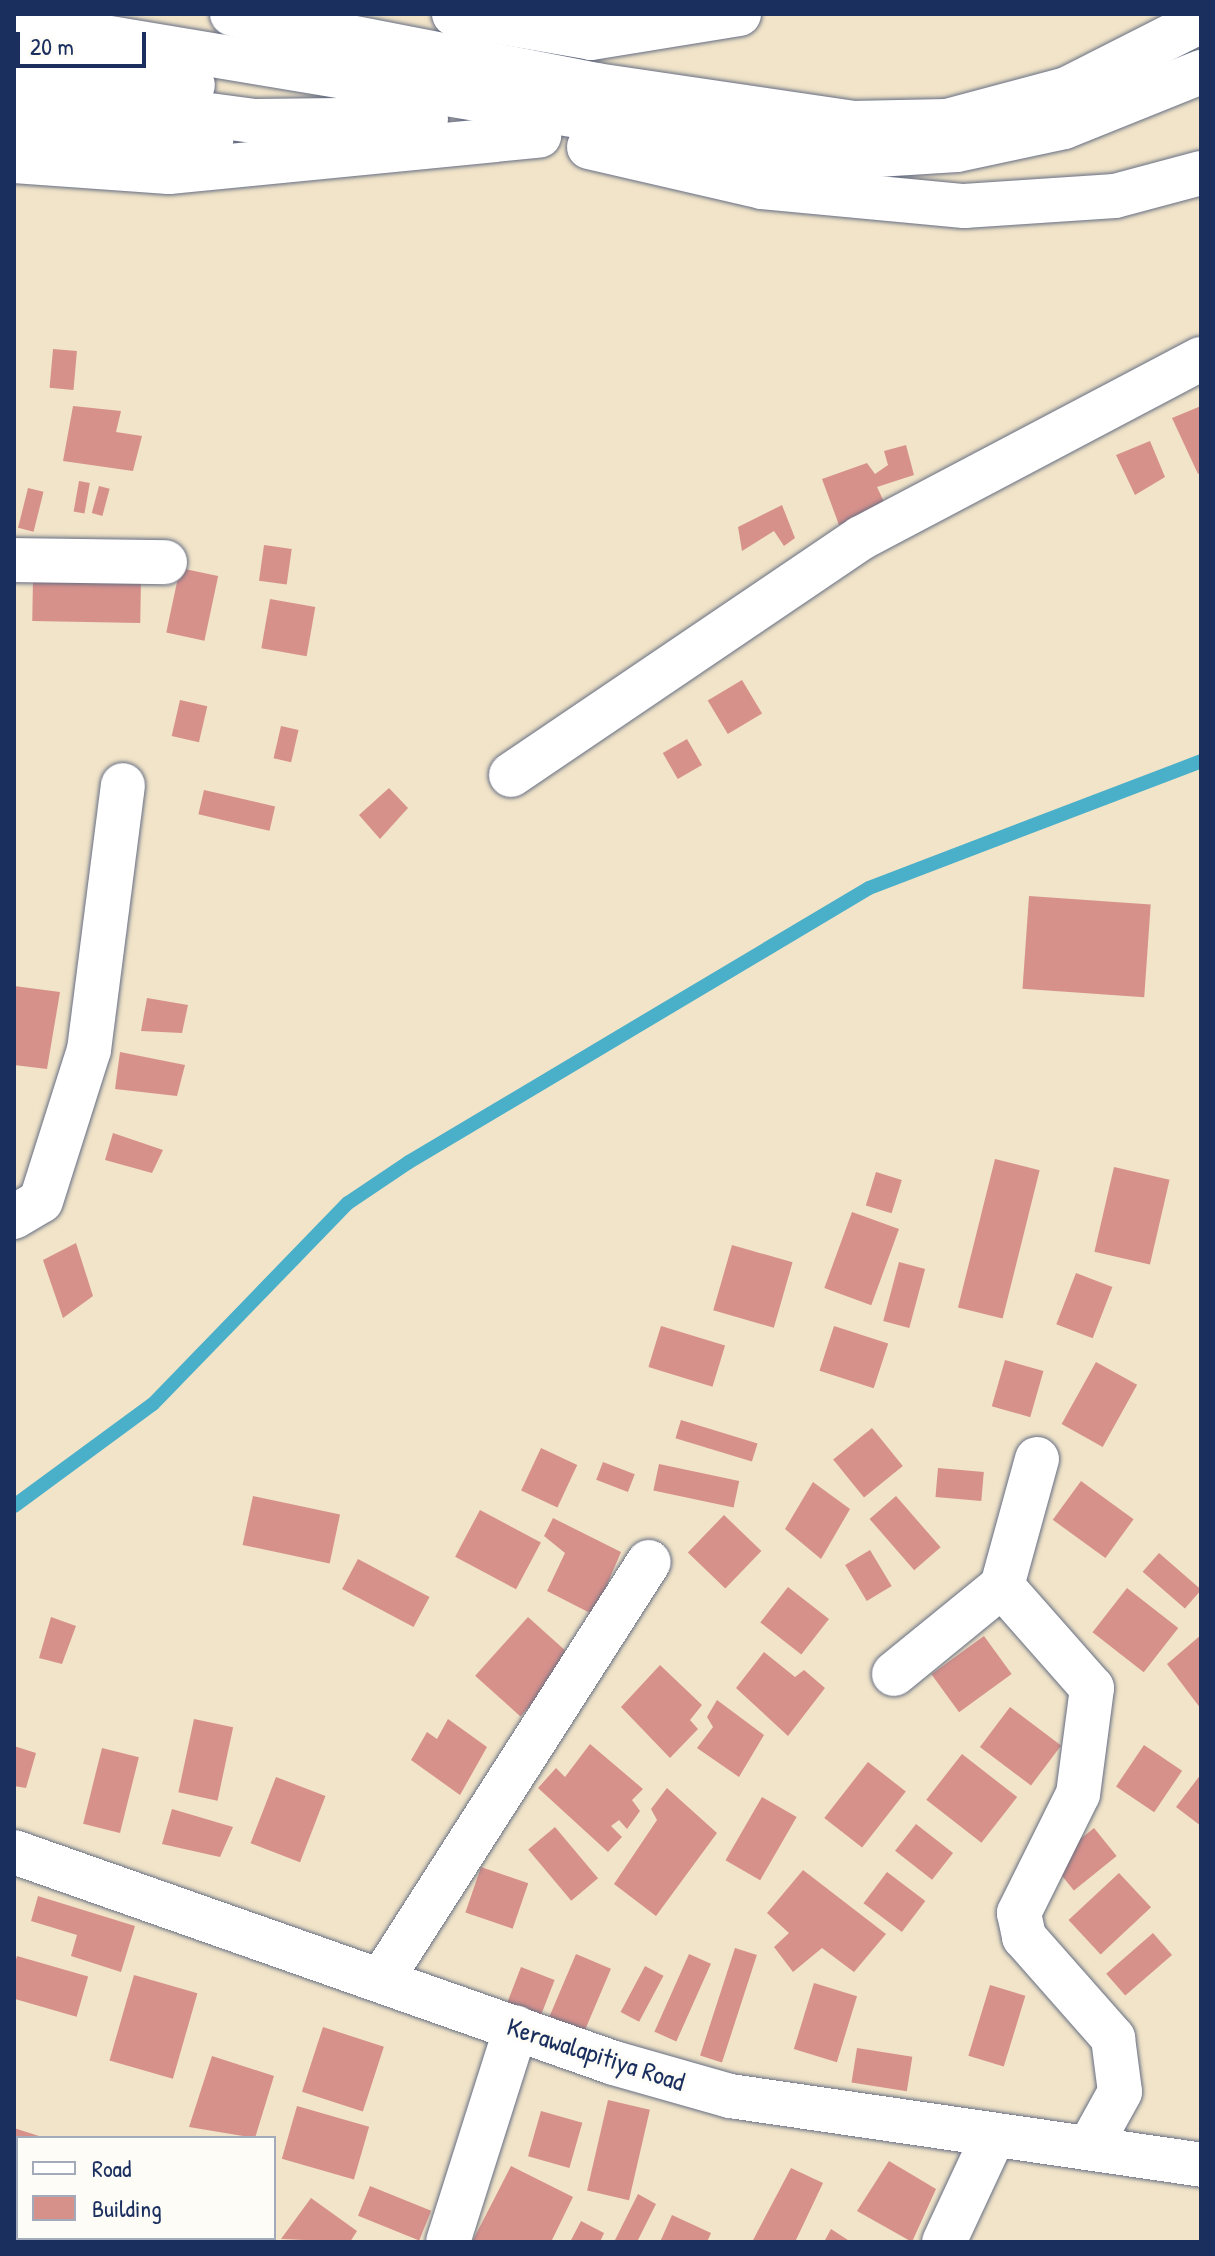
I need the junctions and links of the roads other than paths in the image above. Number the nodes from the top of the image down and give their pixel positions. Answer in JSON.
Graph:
{"nodes":[{"id":1,"x":232,"y":14,"type":"edge"},
{"id":2,"x":454,"y":14,"type":"edge"},
{"id":3,"x":739,"y":14,"type":"edge"},
{"id":4,"x":494,"y":18,"type":"edge"},
{"id":5,"x":1201,"y":21,"type":"edge"},
{"id":6,"x":14,"y":22,"type":"edge"},
{"id":7,"x":14,"y":57,"type":"edge"},
{"id":8,"x":1201,"y":72,"type":"edge"},
{"id":9,"x":14,"y":89,"type":"edge"},
{"id":10,"x":426,"y":119,"type":"junction"},
{"id":11,"x":313,"y":120,"type":"junction"},
{"id":12,"x":14,"y":123,"type":"edge"},
{"id":13,"x":539,"y":136,"type":"junction"},
{"id":14,"x":14,"y":161,"type":"edge"},
{"id":15,"x":1201,"y":173,"type":"edge"},
{"id":16,"x":1201,"y":359,"type":"edge"},
{"id":17,"x":14,"y":560,"type":"edge"},
{"id":18,"x":165,"y":562,"type":"dead end"},
{"id":19,"x":511,"y":775,"type":"dead end"},
{"id":20,"x":123,"y":785,"type":"dead end"},
{"id":21,"x":14,"y":1217,"type":"edge"},
{"id":22,"x":1037,"y":1459,"type":"dead end"},
{"id":23,"x":649,"y":1562,"type":"dead end"},
{"id":24,"x":1002,"y":1586,"type":"junction"},
{"id":25,"x":894,"y":1674,"type":"dead end"},
{"id":26,"x":14,"y":1852,"type":"edge"},
{"id":27,"x":382,"y":1979,"type":"junction"},
{"id":28,"x":516,"y":2028,"type":"junction"},
{"id":29,"x":993,"y":2137,"type":"junction"},
{"id":30,"x":1089,"y":2148,"type":"junction"},
{"id":31,"x":1201,"y":2165,"type":"edge"},
{"id":32,"x":448,"y":2242,"type":"edge"},
{"id":33,"x":944,"y":2242,"type":"edge"}],
"edges":[{"from":1,"to":5,"type":"main road"},
{"from":2,"to":4,"type":"main road"},
{"from":3,"to":4,"type":"main road"},
{"from":6,"to":8,"type":"main road"},
{"from":7,"to":10,"type":"main road"},
{"from":9,"to":11,"type":"main road"},
{"from":10,"to":11,"type":"main road"},
{"from":10,"to":13,"type":"main road"},
{"from":11,"to":12,"type":"main road"},
{"from":13,"to":14,"type":"main road"},
{"from":13,"to":15,"type":"main road"},
{"from":16,"to":19,"type":"main road"},
{"from":17,"to":18,"type":"main road"},
{"from":20,"to":21,"type":"main road"},
{"from":22,"to":24,"type":"main road"},
{"from":23,"to":27,"type":"main road"},
{"from":24,"to":25,"type":"main road"},
{"from":24,"to":30,"type":"main road"},
{"from":26,"to":27,"type":"main road","name":"Kerawalapitiya Road"},
{"from":27,"to":28,"type":"main road","name":"Kerawalapitiya Road"},
{"from":28,"to":29,"type":"main road","name":"Kerawalapitiya Road"},
{"from":28,"to":32,"type":"main road"},
{"from":29,"to":30,"type":"main road","name":"Kerawalapitiya Road"},
{"from":29,"to":33,"type":"main road"},
{"from":30,"to":31,"type":"main road","name":"Kerawalapitiya Road"}]}
